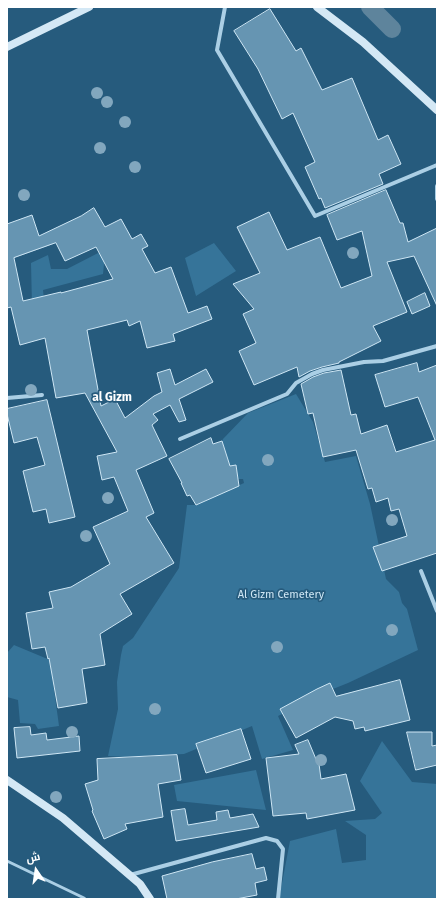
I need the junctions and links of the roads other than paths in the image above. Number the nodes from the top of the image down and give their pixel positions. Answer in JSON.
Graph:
{"nodes":[{"id":1,"x":89,"y":7,"type":"edge"},
{"id":2,"x":225,"y":7,"type":"edge"},
{"id":3,"x":317,"y":7,"type":"edge"},
{"id":4,"x":7,"y":46,"type":"edge"},
{"id":5,"x":437,"y":110,"type":"edge"},
{"id":6,"x":437,"y":165,"type":"edge"},
{"id":7,"x":437,"y":186,"type":"edge"},
{"id":8,"x":437,"y":199,"type":"edge"},
{"id":9,"x":437,"y":346,"type":"edge"},
{"id":10,"x":42,"y":395,"type":"dead end"},
{"id":11,"x":7,"y":398,"type":"edge"},
{"id":12,"x":180,"y":439,"type":"dead end"},
{"id":13,"x":421,"y":572,"type":"dead end"},
{"id":14,"x":436,"y":609,"type":"edge"},
{"id":15,"x":7,"y":780,"type":"edge"},
{"id":16,"x":7,"y":860,"type":"edge"},
{"id":17,"x":129,"y":875,"type":"junction"},
{"id":18,"x":84,"y":899,"type":"edge"},
{"id":19,"x":150,"y":899,"type":"edge"},
{"id":20,"x":278,"y":899,"type":"edge"}],
"edges":[{"from":1,"to":4,"type":"street"},
{"from":2,"to":6,"type":"street"},
{"from":3,"to":5,"type":"street"},
{"from":7,"to":8,"type":"street"},
{"from":9,"to":12,"type":"street"},
{"from":10,"to":11,"type":"street"},
{"from":13,"to":14,"type":"street"},
{"from":15,"to":17,"type":"street"},
{"from":16,"to":18,"type":"lane"},
{"from":17,"to":19,"type":"street"},
{"from":17,"to":20,"type":"street"}]}
